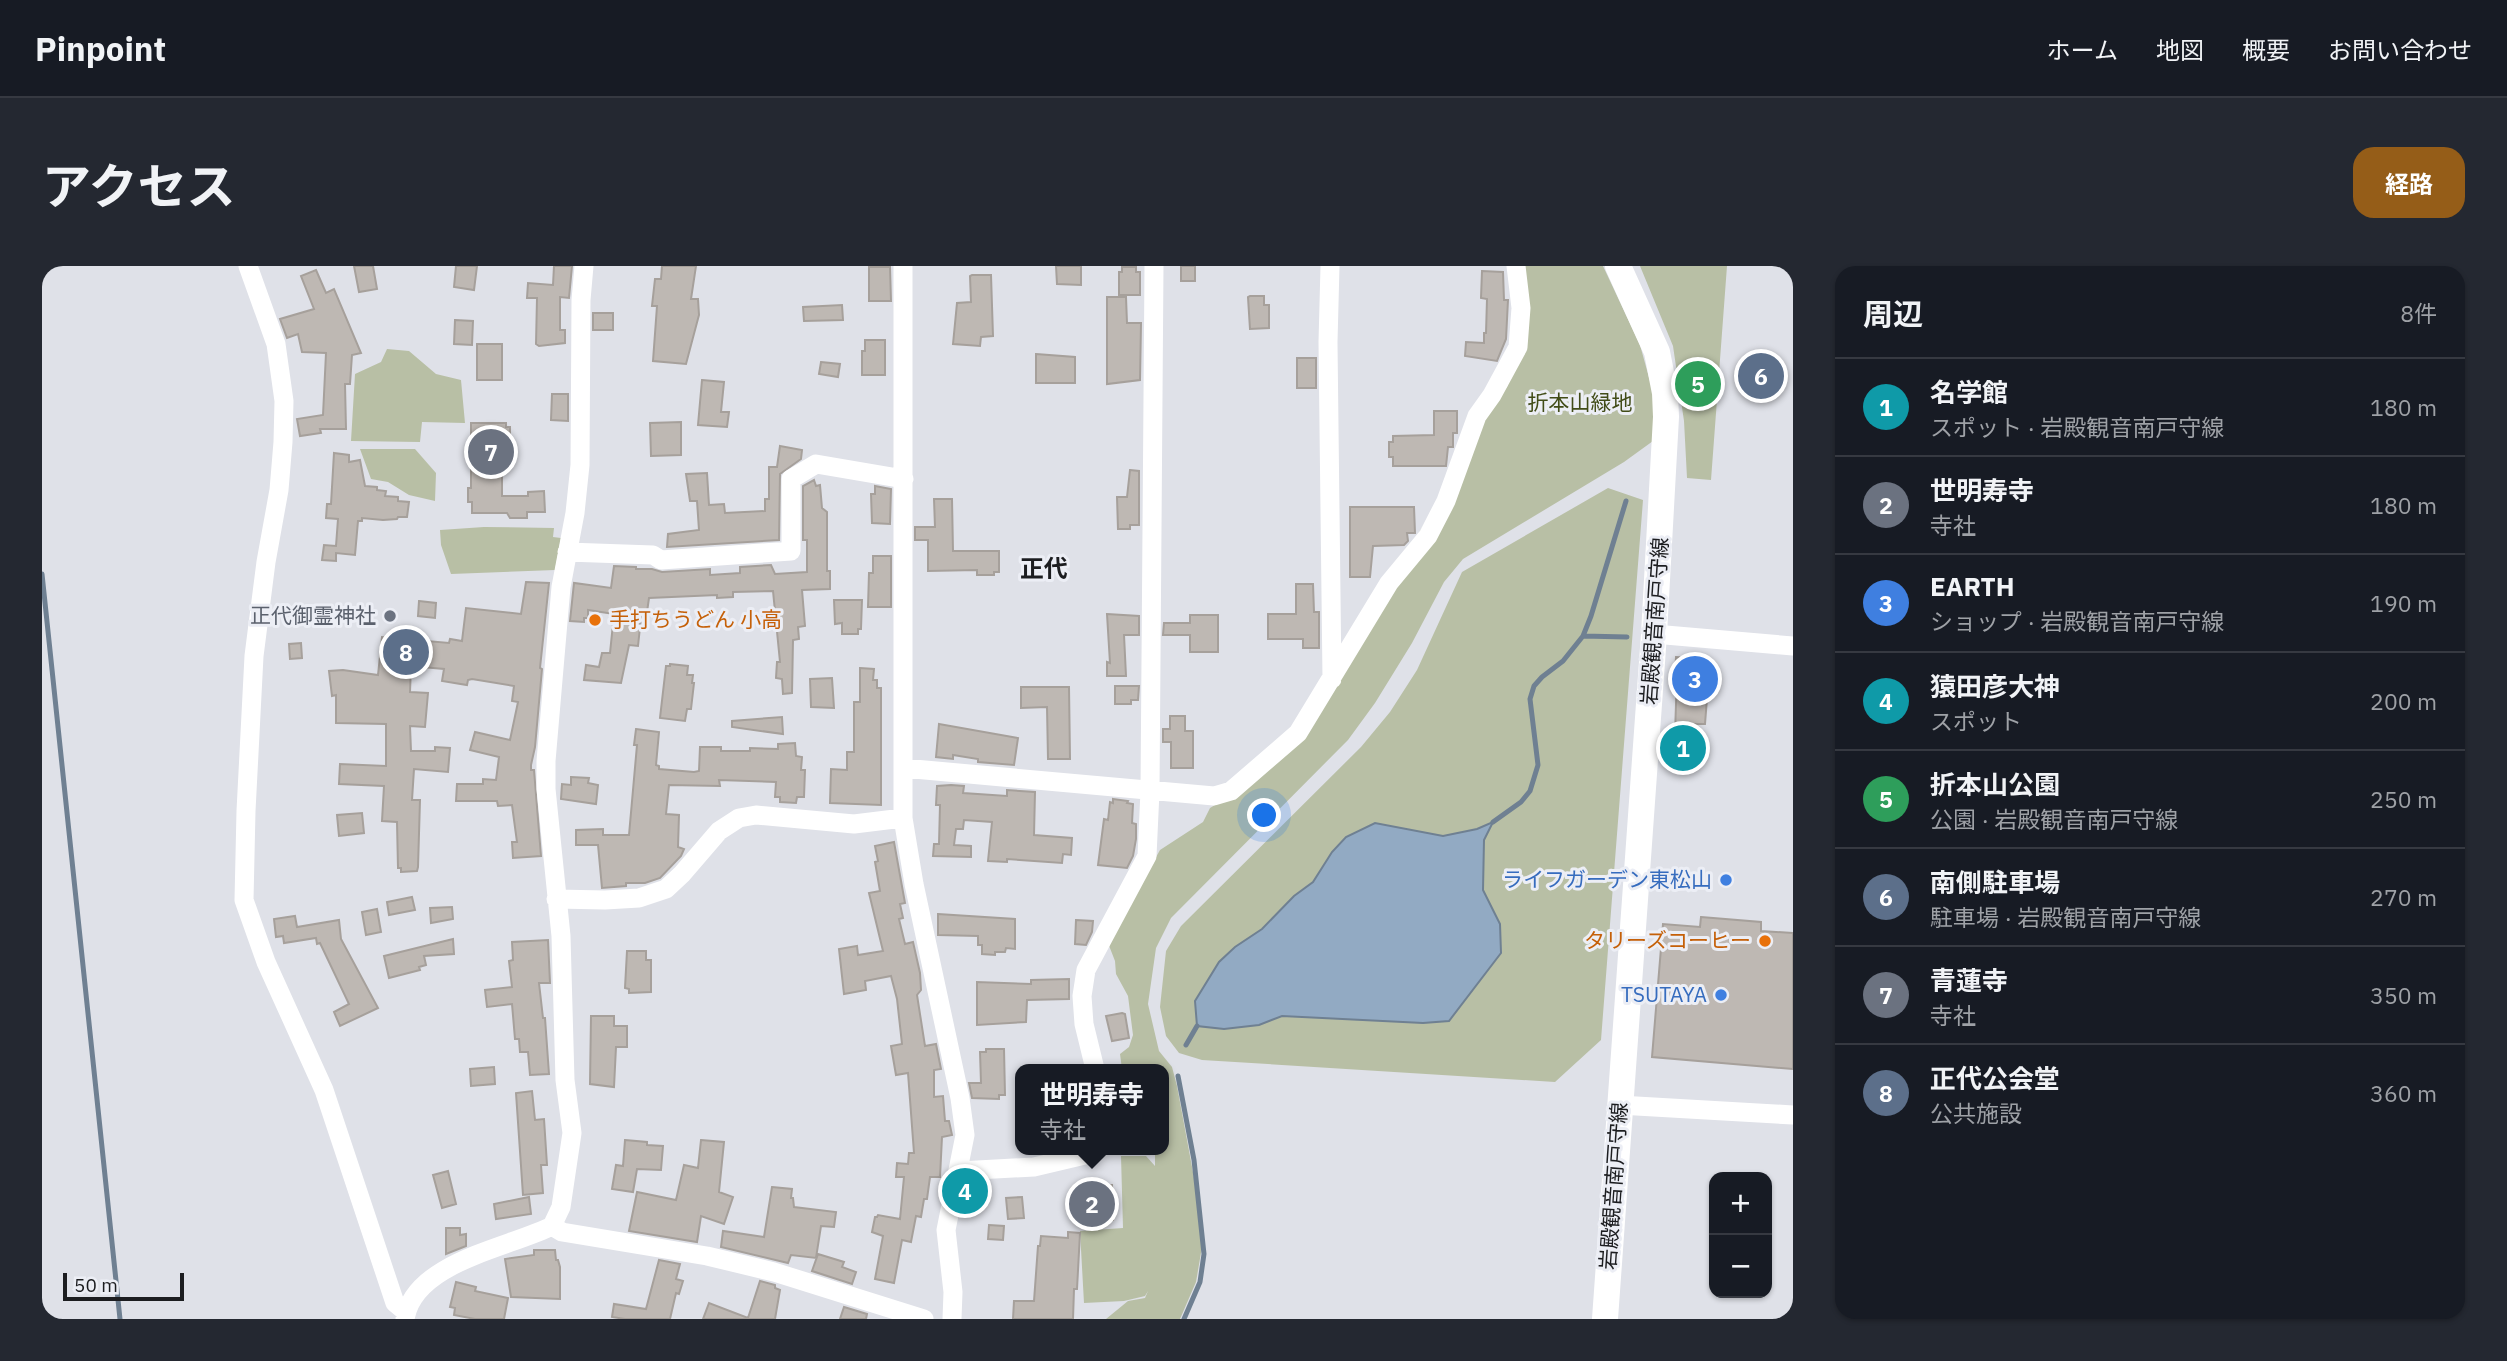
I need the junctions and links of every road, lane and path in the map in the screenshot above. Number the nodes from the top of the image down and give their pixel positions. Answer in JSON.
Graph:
{"nodes":[{"id":1,"x":248,"y":266,"type":"edge"},
{"id":2,"x":584,"y":266,"type":"edge"},
{"id":3,"x":904,"y":266,"type":"edge"},
{"id":4,"x":1154,"y":266,"type":"edge"},
{"id":5,"x":1330,"y":266,"type":"edge"},
{"id":6,"x":1516,"y":266,"type":"edge"},
{"id":7,"x":1618,"y":266,"type":"edge"},
{"id":8,"x":904,"y":479,"type":"junction"},
{"id":9,"x":567,"y":551,"type":"junction"},
{"id":10,"x":1654,"y":634,"type":"junction"},
{"id":11,"x":1793,"y":646,"type":"edge"},
{"id":12,"x":1332,"y":680,"type":"junction"},
{"id":13,"x":903,"y":768,"type":"junction"},
{"id":14,"x":1150,"y":791,"type":"junction"},
{"id":15,"x":903,"y":818,"type":"junction"},
{"id":16,"x":556,"y":899,"type":"junction"},
{"id":17,"x":1094,"y":1064,"type":"edge"},
{"id":18,"x":1619,"y":1105,"type":"junction"},
{"id":19,"x":1793,"y":1115,"type":"edge"},
{"id":20,"x":1085,"y":1155,"type":"edge"},
{"id":21,"x":959,"y":1171,"type":"junction"},
{"id":22,"x":552,"y":1226,"type":"junction"},
{"id":23,"x":406,"y":1316,"type":"edge"},
{"id":24,"x":924,"y":1319,"type":"edge"},
{"id":25,"x":952,"y":1319,"type":"edge"},
{"id":26,"x":1605,"y":1319,"type":"edge"}],
"edges":[{"from":1,"to":23,"type":"street"},
{"from":2,"to":9,"type":"street"},
{"from":3,"to":8,"type":"street"},
{"from":4,"to":14,"type":"street"},
{"from":5,"to":12,"type":"street"},
{"from":6,"to":12,"type":"street"},
{"from":7,"to":10,"type":"main road","name":"岩殿観音南戸守線"},
{"from":8,"to":9,"type":"street"},
{"from":8,"to":13,"type":"street"},
{"from":9,"to":16,"type":"street"},
{"from":10,"to":11,"type":"street"},
{"from":10,"to":18,"type":"main road","name":"岩殿観音南戸守線"},
{"from":12,"to":14,"type":"street"},
{"from":13,"to":14,"type":"street"},
{"from":13,"to":15,"type":"street"},
{"from":14,"to":17,"type":"street"},
{"from":15,"to":16,"type":"street"},
{"from":15,"to":21,"type":"street"},
{"from":16,"to":22,"type":"street"},
{"from":18,"to":19,"type":"street"},
{"from":18,"to":26,"type":"main road","name":"岩殿観音南戸守線"},
{"from":20,"to":21,"type":"street"},
{"from":21,"to":25,"type":"street"},
{"from":22,"to":23,"type":"street"},
{"from":22,"to":24,"type":"street"}]}
